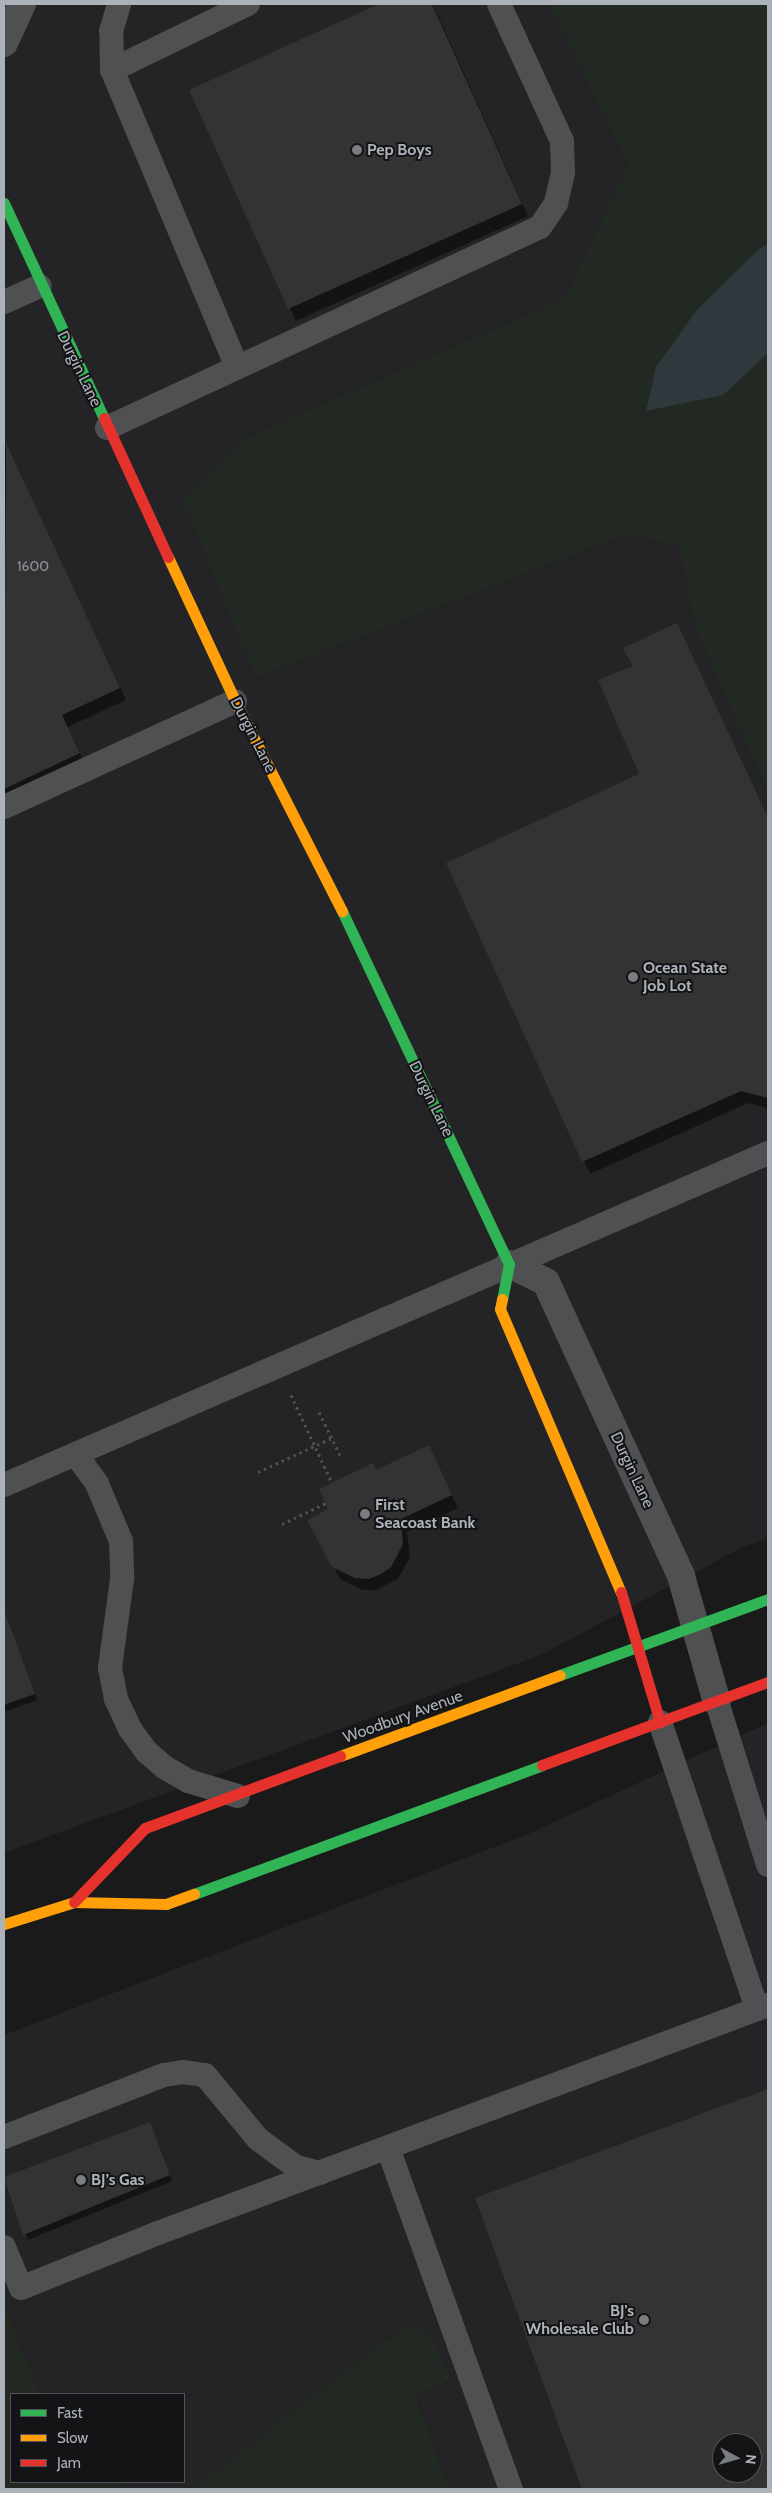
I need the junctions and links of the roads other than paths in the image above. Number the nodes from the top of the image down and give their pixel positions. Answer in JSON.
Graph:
{"nodes":[{"id":1,"x":22,"y":4,"type":"edge"},
{"id":2,"x":119,"y":4,"type":"edge"},
{"id":3,"x":248,"y":4,"type":"edge"},
{"id":4,"x":499,"y":4,"type":"edge"},
{"id":5,"x":4,"y":43,"type":"edge"},
{"id":6,"x":112,"y":70,"type":"junction"},
{"id":7,"x":4,"y":203,"type":"edge"},
{"id":8,"x":40,"y":286,"type":"junction"},
{"id":9,"x":4,"y":302,"type":"edge"},
{"id":10,"x":237,"y":367,"type":"junction"},
{"id":11,"x":108,"y":428,"type":"junction"},
{"id":12,"x":235,"y":702,"type":"junction"},
{"id":13,"x":4,"y":807,"type":"edge"},
{"id":14,"x":768,"y":1153,"type":"edge"},
{"id":15,"x":509,"y":1264,"type":"junction"},
{"id":16,"x":77,"y":1456,"type":"junction"},
{"id":17,"x":4,"y":1485,"type":"edge"},
{"id":18,"x":768,"y":1599,"type":"edge"},
{"id":19,"x":696,"y":1627,"type":"junction"},
{"id":20,"x":638,"y":1648,"type":"junction"},
{"id":21,"x":768,"y":1682,"type":"edge"},
{"id":22,"x":717,"y":1702,"type":"junction"},
{"id":23,"x":660,"y":1722,"type":"junction"},
{"id":24,"x":238,"y":1796,"type":"junction"},
{"id":25,"x":768,"y":1865,"type":"edge"},
{"id":26,"x":74,"y":1902,"type":"junction"},
{"id":27,"x":4,"y":1924,"type":"edge"},
{"id":28,"x":762,"y":2007,"type":"edge"},
{"id":29,"x":4,"y":2137,"type":"edge"},
{"id":30,"x":378,"y":2152,"type":"junction"},
{"id":31,"x":320,"y":2173,"type":"junction"},
{"id":32,"x":4,"y":2247,"type":"edge"},
{"id":33,"x":511,"y":2489,"type":"edge"}],
"edges":[{"from":1,"to":5,"type":"street"},
{"from":2,"to":6,"type":"lane"},
{"from":3,"to":6,"type":"lane"},
{"from":4,"to":10,"type":"lane"},
{"from":6,"to":10,"type":"lane"},
{"from":7,"to":8,"type":"street","name":"Durgin Lane"},
{"from":8,"to":9,"type":"lane"},
{"from":8,"to":11,"type":"street","name":"Durgin Lane"},
{"from":10,"to":11,"type":"lane"},
{"from":11,"to":12,"type":"street","name":"Durgin Lane"},
{"from":12,"to":13,"type":"lane"},
{"from":12,"to":15,"type":"street","name":"Durgin Lane"},
{"from":14,"to":15,"type":"lane"},
{"from":15,"to":16,"type":"lane"},
{"from":15,"to":19,"type":"street","name":"Durgin Lane"},
{"from":15,"to":20,"type":"street"},
{"from":16,"to":17,"type":"lane"},
{"from":16,"to":24,"type":"lane"},
{"from":18,"to":19,"type":"street","name":"Woodbury Avenue"},
{"from":19,"to":20,"type":"street","name":"Woodbury Avenue"},
{"from":19,"to":22,"type":"street","name":"Durgin Lane"},
{"from":20,"to":23,"type":"street"},
{"from":20,"to":24,"type":"street","name":"Woodbury Avenue"},
{"from":21,"to":22,"type":"street","name":"Woodbury Avenue"},
{"from":22,"to":23,"type":"street","name":"Woodbury Avenue"},
{"from":22,"to":25,"type":"lane"},
{"from":23,"to":26,"type":"street","name":"Woodbury Avenue"},
{"from":23,"to":28,"type":"lane"},
{"from":24,"to":26,"type":"street","name":"Woodbury Avenue"},
{"from":26,"to":27,"type":"street","name":"Woodbury Avenue"},
{"from":28,"to":30,"type":"lane"},
{"from":29,"to":31,"type":"lane"},
{"from":30,"to":31,"type":"lane"},
{"from":30,"to":33,"type":"lane"},
{"from":31,"to":32,"type":"lane"}]}
